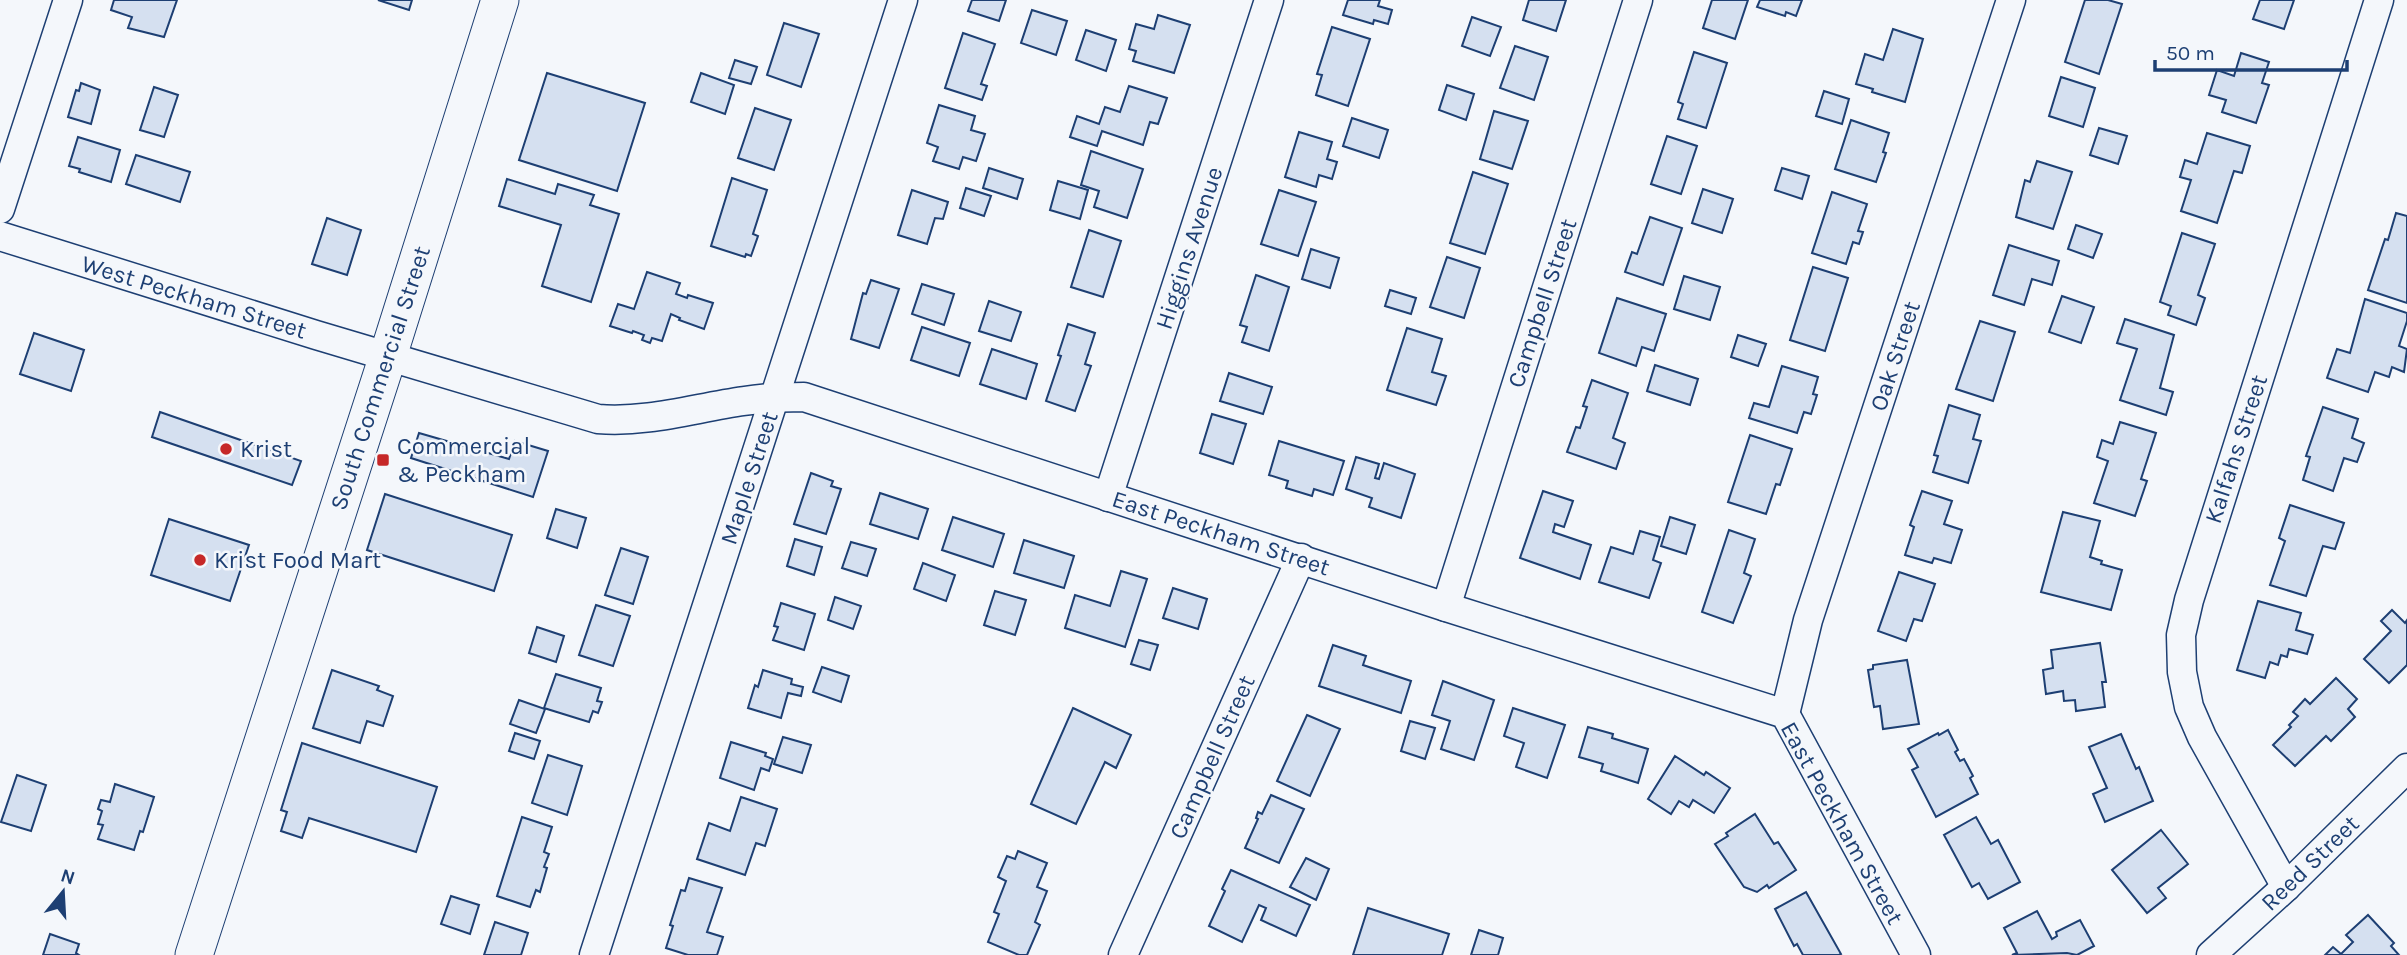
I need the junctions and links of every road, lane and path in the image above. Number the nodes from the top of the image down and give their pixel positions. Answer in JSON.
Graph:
{"nodes":[{"id":1,"x":68,"y":0,"type":"edge"},
{"id":2,"x":500,"y":0,"type":"edge"},
{"id":3,"x":903,"y":0,"type":"edge"},
{"id":4,"x":1269,"y":0,"type":"edge"},
{"id":5,"x":1638,"y":0,"type":"edge"},
{"id":6,"x":2011,"y":0,"type":"edge"},
{"id":7,"x":2379,"y":0,"type":"edge"},
{"id":8,"x":0,"y":209,"type":"edge"},
{"id":9,"x":0,"y":236,"type":"edge"},
{"id":10,"x":388,"y":356,"type":"junction"},
{"id":11,"x":775,"y":397,"type":"junction"},
{"id":12,"x":1108,"y":497,"type":"junction"},
{"id":13,"x":1301,"y":558,"type":"junction"},
{"id":14,"x":1446,"y":607,"type":"junction"},
{"id":15,"x":1785,"y":715,"type":"junction"},
{"id":16,"x":2407,"y":768,"type":"edge"},
{"id":17,"x":2286,"y":887,"type":"junction"},
{"id":18,"x":194,"y":955,"type":"edge"},
{"id":19,"x":594,"y":955,"type":"edge"},
{"id":20,"x":1123,"y":955,"type":"edge"},
{"id":21,"x":1916,"y":955,"type":"edge"},
{"id":22,"x":2211,"y":955,"type":"edge"}],
"edges":[{"from":1,"to":8,"type":"street"},
{"from":2,"to":10,"type":"main road","name":"South Commercial Street"},
{"from":3,"to":11,"type":"street","name":"Maple Street"},
{"from":4,"to":12,"type":"street","name":"Higgins Avenue"},
{"from":5,"to":14,"type":"street","name":"Campbell Street"},
{"from":6,"to":15,"type":"street","name":"Oak Street"},
{"from":7,"to":17,"type":"street","name":"Kalfahs Street"},
{"from":9,"to":10,"type":"street","name":"West Peckham Street"},
{"from":10,"to":11,"type":"street","name":"East Peckham Street"},
{"from":10,"to":18,"type":"main road","name":"South Commercial Street"},
{"from":11,"to":12,"type":"street","name":"East Peckham Street"},
{"from":11,"to":19,"type":"street","name":"Maple Street"},
{"from":12,"to":13,"type":"street","name":"East Peckham Street"},
{"from":13,"to":14,"type":"street","name":"East Peckham Street"},
{"from":13,"to":20,"type":"street","name":"Campbell Street"},
{"from":14,"to":15,"type":"street","name":"East Peckham Street"},
{"from":15,"to":21,"type":"street","name":"East Peckham Street"},
{"from":16,"to":17,"type":"street","name":"Reed Street"},
{"from":17,"to":22,"type":"street","name":"Reed Street"}]}
